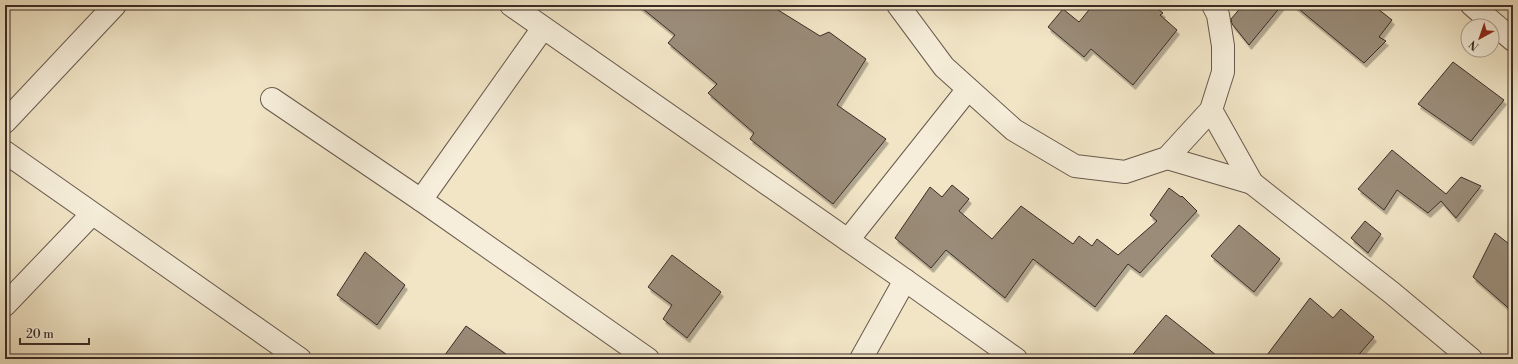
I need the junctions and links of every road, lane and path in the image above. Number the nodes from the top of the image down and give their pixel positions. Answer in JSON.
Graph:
{"nodes":[{"id":1,"x":115,"y":5,"type":"edge"},
{"id":2,"x":511,"y":5,"type":"edge"},
{"id":3,"x":898,"y":5,"type":"edge"},
{"id":4,"x":1213,"y":5,"type":"edge"},
{"id":5,"x":1472,"y":5,"type":"edge"},
{"id":6,"x":543,"y":28,"type":"junction"},
{"id":7,"x":1513,"y":40,"type":"edge"},
{"id":8,"x":968,"y":89,"type":"junction"},
{"id":9,"x":272,"y":99,"type":"dead end"},
{"id":10,"x":1211,"y":110,"type":"junction"},
{"id":11,"x":5,"y":122,"type":"edge"},
{"id":12,"x":5,"y":152,"type":"edge"},
{"id":13,"x":1167,"y":158,"type":"junction"},
{"id":14,"x":1252,"y":183,"type":"junction"},
{"id":15,"x":421,"y":200,"type":"junction"},
{"id":16,"x":92,"y":214,"type":"junction"},
{"id":17,"x":848,"y":240,"type":"junction"},
{"id":18,"x":906,"y":280,"type":"junction"},
{"id":19,"x":5,"y":305,"type":"edge"},
{"id":20,"x":276,"y":352,"type":"edge"},
{"id":21,"x":300,"y":359,"type":"edge"},
{"id":22,"x":648,"y":359,"type":"edge"},
{"id":23,"x":861,"y":359,"type":"edge"},
{"id":24,"x":1016,"y":359,"type":"edge"},
{"id":25,"x":1471,"y":359,"type":"edge"}],
"edges":[{"from":1,"to":11,"type":"street"},
{"from":2,"to":6,"type":"street"},
{"from":3,"to":8,"type":"street"},
{"from":4,"to":10,"type":"street"},
{"from":5,"to":7,"type":"street"},
{"from":6,"to":15,"type":"street"},
{"from":6,"to":17,"type":"street"},
{"from":8,"to":13,"type":"street"},
{"from":8,"to":17,"type":"street"},
{"from":9,"to":15,"type":"street"},
{"from":10,"to":13,"type":"street"},
{"from":10,"to":14,"type":"street"},
{"from":12,"to":16,"type":"street"},
{"from":13,"to":14,"type":"street"},
{"from":14,"to":25,"type":"street"},
{"from":15,"to":22,"type":"street"},
{"from":16,"to":19,"type":"street"},
{"from":16,"to":20,"type":"street"},
{"from":17,"to":18,"type":"street"},
{"from":18,"to":23,"type":"street"},
{"from":18,"to":24,"type":"street"},
{"from":20,"to":21,"type":"street"}]}
